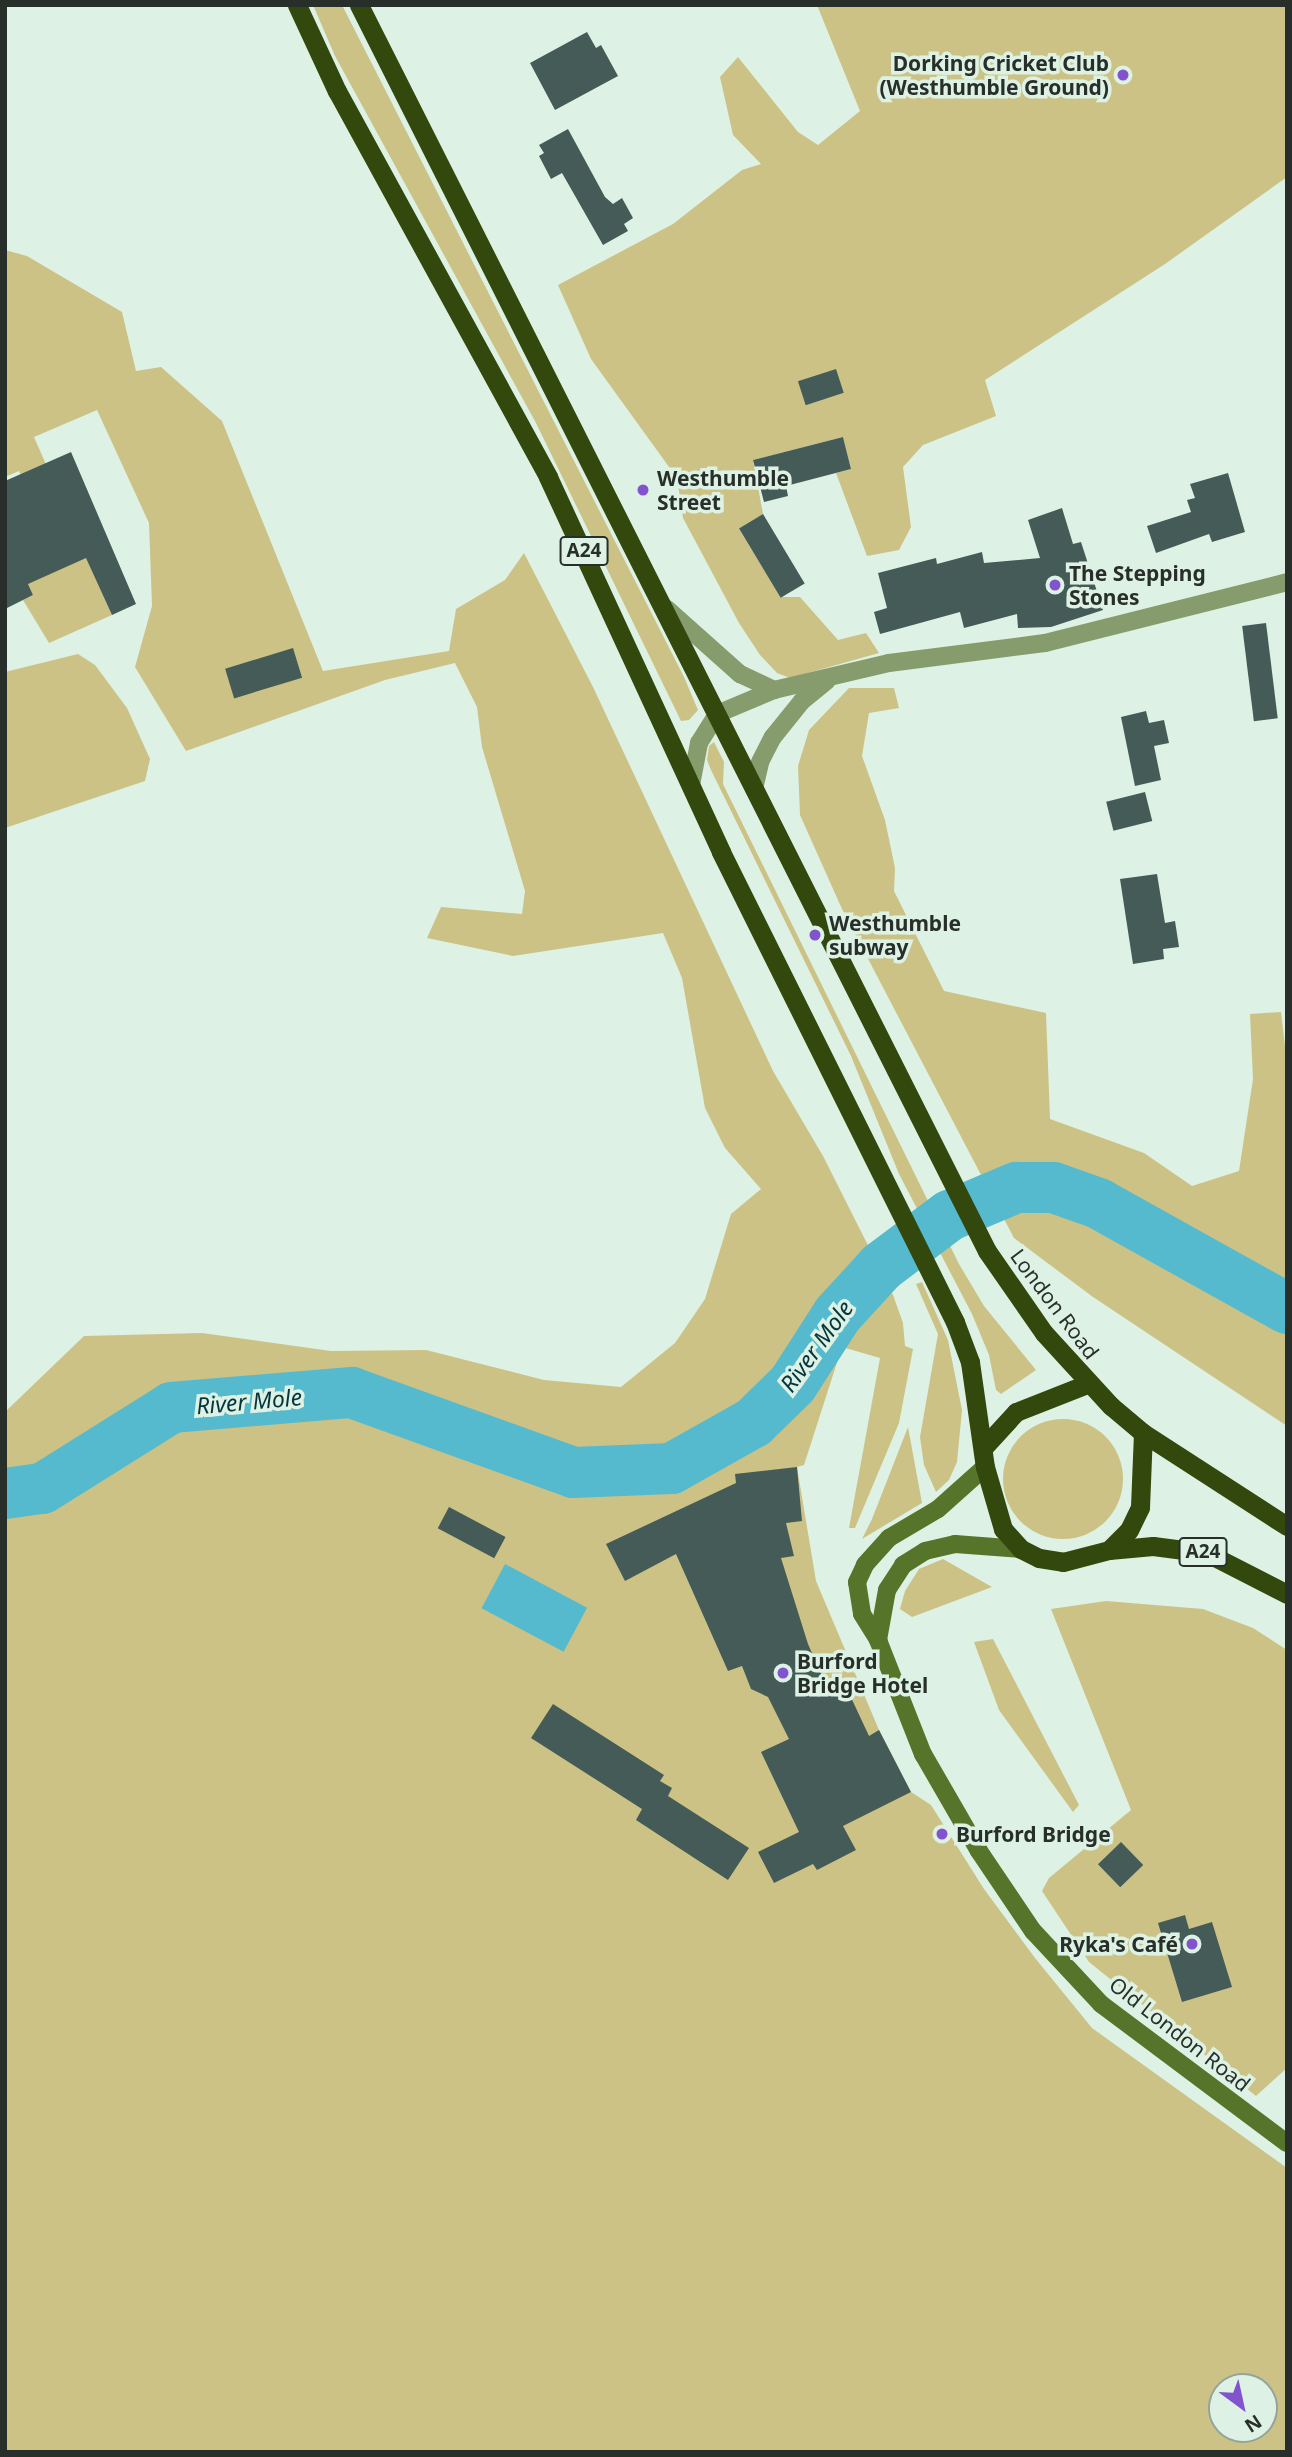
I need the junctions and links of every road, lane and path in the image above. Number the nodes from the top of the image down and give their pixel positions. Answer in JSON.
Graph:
{"nodes":[{"id":1,"x":297,"y":5,"type":"edge"},
{"id":2,"x":359,"y":5,"type":"edge"},
{"id":3,"x":1287,"y":582,"type":"edge"},
{"id":4,"x":667,"y":609,"type":"junction"},
{"id":5,"x":833,"y":677,"type":"junction"},
{"id":6,"x":774,"y":690,"type":"junction"},
{"id":7,"x":717,"y":714,"type":"junction"},
{"id":8,"x":691,"y":785,"type":"junction"},
{"id":9,"x":754,"y":789,"type":"junction"},
{"id":10,"x":1087,"y":1384,"type":"junction"},
{"id":11,"x":1143,"y":1433,"type":"junction"},
{"id":12,"x":984,"y":1458,"type":"junction"},
{"id":13,"x":1287,"y":1526,"type":"edge"},
{"id":14,"x":1021,"y":1549,"type":"junction"},
{"id":15,"x":1109,"y":1550,"type":"junction"},
{"id":16,"x":1287,"y":1594,"type":"edge"},
{"id":17,"x":878,"y":1640,"type":"junction"},
{"id":18,"x":1287,"y":2143,"type":"edge"}],
"edges":[{"from":1,"to":8,"type":"highway","number":"A24"},
{"from":2,"to":4,"type":"highway","number":"A24"},
{"from":3,"to":5,"type":"street"},
{"from":4,"to":6,"type":"street"},
{"from":4,"to":7,"type":"highway","number":"A24"},
{"from":5,"to":6,"type":"street"},
{"from":5,"to":9,"type":"street"},
{"from":6,"to":7,"type":"street"},
{"from":7,"to":8,"type":"street"},
{"from":7,"to":9,"type":"highway","number":"A24"},
{"from":8,"to":12,"type":"highway","number":"A24"},
{"from":9,"to":10,"type":"highway","name":"London Road","number":"A24"},
{"from":10,"to":11,"type":"highway"},
{"from":10,"to":12,"type":"highway"},
{"from":11,"to":13,"type":"highway"},
{"from":11,"to":15,"type":"highway"},
{"from":12,"to":14,"type":"highway"},
{"from":12,"to":17,"type":"main road"},
{"from":14,"to":15,"type":"highway"},
{"from":14,"to":17,"type":"main road"},
{"from":15,"to":16,"type":"highway","number":"A24"},
{"from":17,"to":18,"type":"main road","name":"Old London Road"}]}
